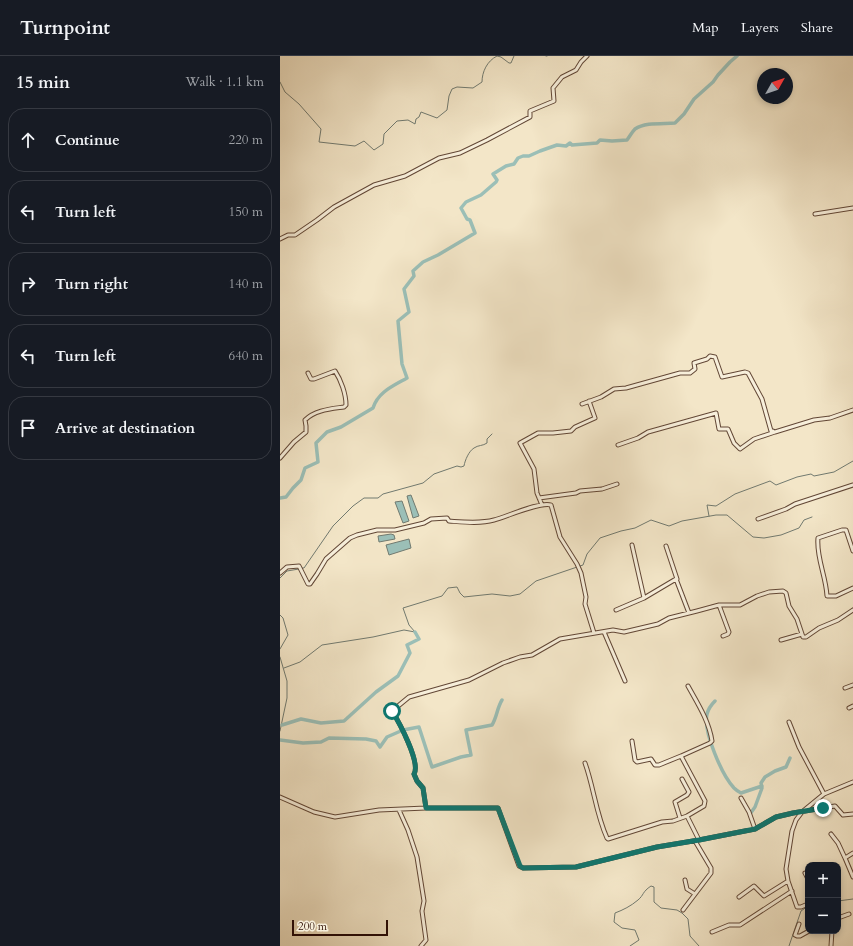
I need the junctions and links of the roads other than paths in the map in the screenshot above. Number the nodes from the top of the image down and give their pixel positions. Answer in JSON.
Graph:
{"nodes":[{"id":1,"x":587,"y":56,"type":"edge"},
{"id":2,"x":853,"y":208,"type":"edge"},
{"id":3,"x":815,"y":214,"type":"dead end"},
{"id":4,"x":280,"y":239,"type":"edge"},
{"id":5,"x":308,"y":373,"type":"dead end"},
{"id":6,"x":589,"y":401,"type":"junction"},
{"id":7,"x":582,"y":404,"type":"dead end"},
{"id":8,"x":853,"y":410,"type":"edge"},
{"id":9,"x":775,"y":432,"type":"junction"},
{"id":10,"x":618,"y":445,"type":"dead end"},
{"id":11,"x":280,"y":458,"type":"edge"},
{"id":12,"x":617,"y":484,"type":"dead end"},
{"id":13,"x":853,"y":485,"type":"edge"},
{"id":14,"x":539,"y":498,"type":"junction"},
{"id":15,"x":542,"y":505,"type":"junction"},
{"id":16,"x":758,"y":519,"type":"dead end"},
{"id":17,"x":632,"y":546,"type":"dead end"},
{"id":18,"x":666,"y":546,"type":"dead end"},
{"id":19,"x":853,"y":551,"type":"edge"},
{"id":20,"x":280,"y":573,"type":"edge"},
{"id":21,"x":677,"y":579,"type":"junction"},
{"id":22,"x":853,"y":588,"type":"edge"},
{"id":23,"x":644,"y":598,"type":"junction"},
{"id":24,"x":719,"y":606,"type":"junction"},
{"id":25,"x":616,"y":610,"type":"dead end"},
{"id":26,"x":853,"y":610,"type":"edge"},
{"id":27,"x":689,"y":613,"type":"junction"},
{"id":28,"x":604,"y":632,"type":"junction"},
{"id":29,"x":594,"y":633,"type":"junction"},
{"id":30,"x":802,"y":634,"type":"junction"},
{"id":31,"x":723,"y":636,"type":"dead end"},
{"id":32,"x":781,"y":640,"type":"dead end"},
{"id":33,"x":625,"y":681,"type":"dead end"},
{"id":34,"x":853,"y":685,"type":"edge"},
{"id":35,"x":688,"y":686,"type":"dead end"},
{"id":36,"x":845,"y":688,"type":"dead end"},
{"id":37,"x":789,"y":722,"type":"dead end"},
{"id":38,"x":632,"y":741,"type":"dead end"},
{"id":39,"x":681,"y":756,"type":"junction"},
{"id":40,"x":585,"y":763,"type":"dead end"},
{"id":41,"x":682,"y":779,"type":"dead end"},
{"id":42,"x":853,"y":782,"type":"edge"},
{"id":43,"x":824,"y":794,"type":"junction"},
{"id":44,"x":280,"y":797,"type":"edge"},
{"id":45,"x":741,"y":798,"type":"dead end"},
{"id":46,"x":426,"y":808,"type":"junction"},
{"id":47,"x":399,"y":810,"type":"junction"},
{"id":48,"x":802,"y":812,"type":"junction"},
{"id":49,"x":853,"y":814,"type":"edge"},
{"id":50,"x":687,"y":816,"type":"junction"},
{"id":51,"x":680,"y":818,"type":"junction"},
{"id":52,"x":755,"y":829,"type":"junction"},
{"id":53,"x":830,"y":834,"type":"dead end"},
{"id":54,"x":697,"y":841,"type":"junction"},
{"id":55,"x":853,"y":853,"type":"edge"},
{"id":56,"x":845,"y":858,"type":"junction"},
{"id":57,"x":853,"y":877,"type":"edge"},
{"id":58,"x":685,"y":880,"type":"dead end"},
{"id":59,"x":788,"y":881,"type":"junction"},
{"id":60,"x":792,"y":891,"type":"junction"},
{"id":61,"x":695,"y":894,"type":"junction"},
{"id":62,"x":739,"y":897,"type":"dead end"},
{"id":63,"x":805,"y":906,"type":"edge"},
{"id":64,"x":683,"y":910,"type":"dead end"},
{"id":65,"x":849,"y":914,"type":"dead end"},
{"id":66,"x":841,"y":917,"type":"edge"},
{"id":67,"x":799,"y":924,"type":"dead end"},
{"id":68,"x":712,"y":932,"type":"dead end"},
{"id":69,"x":805,"y":933,"type":"edge"},
{"id":70,"x":832,"y":934,"type":"edge"},
{"id":71,"x":421,"y":946,"type":"edge"},
{"id":72,"x":831,"y":946,"type":"edge"}],
"edges":[{"from":1,"to":4,"type":"street"},
{"from":2,"to":3,"type":"street"},
{"from":5,"to":11,"type":"street"},
{"from":6,"to":7,"type":"street"},
{"from":6,"to":9,"type":"street"},
{"from":6,"to":14,"type":"street"},
{"from":8,"to":9,"type":"street"},
{"from":9,"to":10,"type":"street"},
{"from":12,"to":14,"type":"street"},
{"from":13,"to":16,"type":"street"},
{"from":14,"to":15,"type":"street"},
{"from":15,"to":20,"type":"street"},
{"from":15,"to":29,"type":"street"},
{"from":17,"to":23,"type":"street"},
{"from":18,"to":21,"type":"street"},
{"from":19,"to":22,"type":"street"},
{"from":21,"to":23,"type":"street"},
{"from":21,"to":27,"type":"street"},
{"from":23,"to":25,"type":"street"},
{"from":24,"to":27,"type":"street"},
{"from":24,"to":30,"type":"street"},
{"from":24,"to":31,"type":"street"},
{"from":26,"to":30,"type":"street"},
{"from":27,"to":28,"type":"street"},
{"from":28,"to":29,"type":"street"},
{"from":28,"to":33,"type":"street"},
{"from":29,"to":46,"type":"street"},
{"from":30,"to":32,"type":"street"},
{"from":34,"to":36,"type":"street"},
{"from":35,"to":39,"type":"street"},
{"from":37,"to":43,"type":"street"},
{"from":38,"to":39,"type":"street"},
{"from":39,"to":50,"type":"street"},
{"from":40,"to":51,"type":"street"},
{"from":41,"to":51,"type":"street"},
{"from":42,"to":43,"type":"street"},
{"from":43,"to":48,"type":"street"},
{"from":44,"to":47,"type":"street"},
{"from":45,"to":52,"type":"street"},
{"from":46,"to":47,"type":"street"},
{"from":46,"to":54,"type":"street"},
{"from":47,"to":71,"type":"street"},
{"from":48,"to":49,"type":"street"},
{"from":48,"to":52,"type":"street"},
{"from":48,"to":59,"type":"street"},
{"from":50,"to":51,"type":"street"},
{"from":50,"to":54,"type":"street"},
{"from":52,"to":54,"type":"street"},
{"from":53,"to":56,"type":"street"},
{"from":54,"to":61,"type":"street"},
{"from":55,"to":56,"type":"street"},
{"from":56,"to":57,"type":"street"},
{"from":58,"to":61,"type":"street"},
{"from":59,"to":60,"type":"street"},
{"from":59,"to":62,"type":"street"},
{"from":60,"to":63,"type":"street"},
{"from":60,"to":68,"type":"street"},
{"from":61,"to":64,"type":"street"},
{"from":65,"to":66,"type":"street"},
{"from":67,"to":69,"type":"street"},
{"from":70,"to":72,"type":"street"}]}
